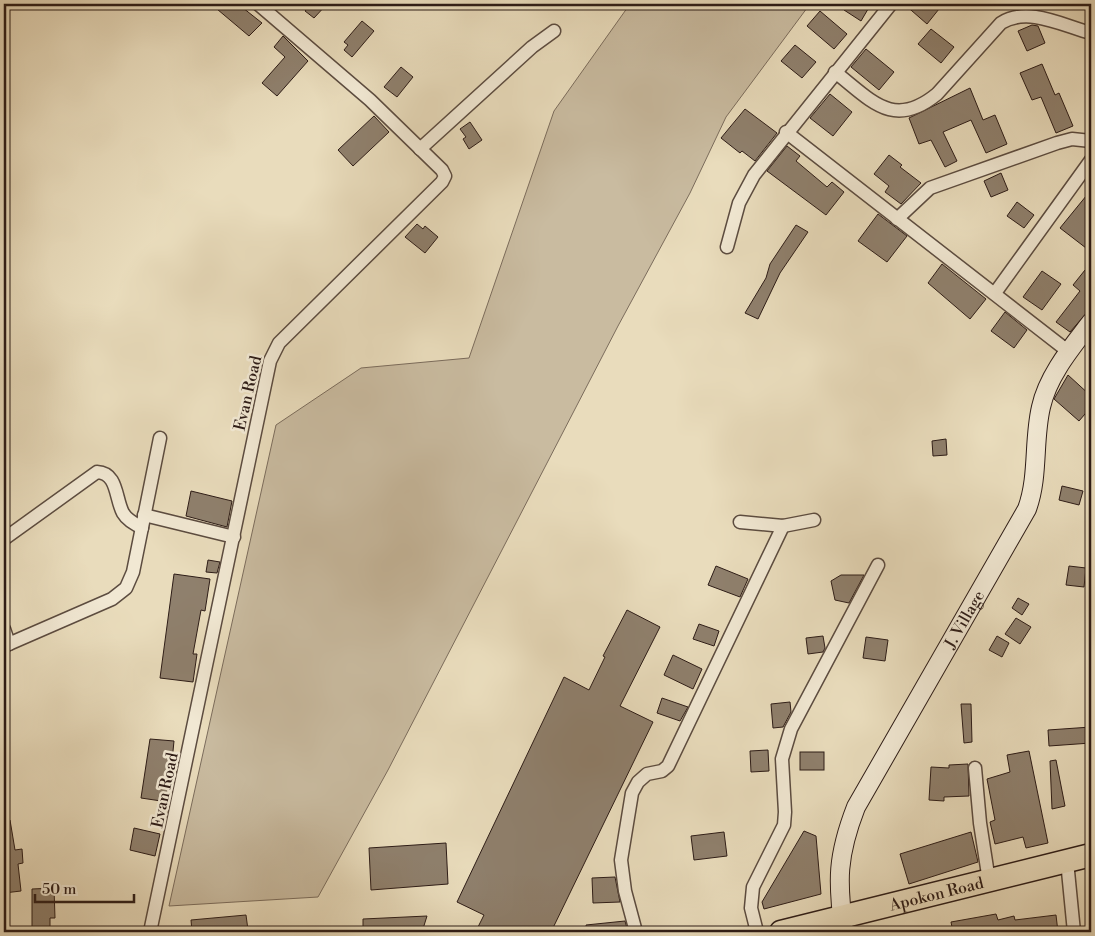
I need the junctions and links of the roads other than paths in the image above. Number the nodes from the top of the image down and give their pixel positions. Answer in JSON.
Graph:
{"nodes":[{"id":1,"x":258,"y":4,"type":"edge"},
{"id":2,"x":891,"y":4,"type":"edge"},
{"id":3,"x":554,"y":31,"type":"dead end"},
{"id":4,"x":1091,"y":34,"type":"edge"},
{"id":5,"x":835,"y":72,"type":"junction"},
{"id":6,"x":786,"y":132,"type":"junction"},
{"id":7,"x":1091,"y":141,"type":"edge"},
{"id":8,"x":420,"y":149,"type":"junction"},
{"id":9,"x":1091,"y":160,"type":"edge"},
{"id":10,"x":897,"y":219,"type":"junction"},
{"id":11,"x":726,"y":247,"type":"dead end"},
{"id":12,"x":995,"y":293,"type":"junction"},
{"id":13,"x":1091,"y":322,"type":"edge"},
{"id":14,"x":1069,"y":352,"type":"junction"},
{"id":15,"x":160,"y":438,"type":"dead end"},
{"id":16,"x":144,"y":514,"type":"junction"},
{"id":17,"x":814,"y":520,"type":"dead end"},
{"id":18,"x":740,"y":522,"type":"dead end"},
{"id":19,"x":783,"y":526,"type":"junction"},
{"id":20,"x":142,"y":528,"type":"junction"},
{"id":21,"x":234,"y":537,"type":"junction"},
{"id":22,"x":4,"y":539,"type":"edge"},
{"id":23,"x":878,"y":565,"type":"dead end"},
{"id":24,"x":4,"y":629,"type":"edge"},
{"id":25,"x":6,"y":645,"type":"edge"},
{"id":26,"x":975,"y":768,"type":"dead end"},
{"id":27,"x":1091,"y":854,"type":"edge"},
{"id":28,"x":1067,"y":861,"type":"junction"},
{"id":29,"x":989,"y":881,"type":"junction"},
{"id":30,"x":843,"y":925,"type":"edge"},
{"id":31,"x":150,"y":932,"type":"edge"},
{"id":32,"x":636,"y":932,"type":"edge"},
{"id":33,"x":757,"y":932,"type":"edge"},
{"id":34,"x":781,"y":932,"type":"edge"},
{"id":35,"x":1074,"y":932,"type":"edge"}],
"edges":[{"from":1,"to":8,"type":"street","name":"Evan Road"},
{"from":2,"to":5,"type":"street"},
{"from":3,"to":8,"type":"street"},
{"from":4,"to":5,"type":"street"},
{"from":5,"to":6,"type":"street"},
{"from":6,"to":10,"type":"street"},
{"from":6,"to":11,"type":"street"},
{"from":7,"to":10,"type":"street"},
{"from":8,"to":21,"type":"street","name":"Evan Road"},
{"from":9,"to":12,"type":"street"},
{"from":10,"to":12,"type":"street"},
{"from":12,"to":14,"type":"street"},
{"from":13,"to":14,"type":"street","name":"J. Village"},
{"from":14,"to":30,"type":"street","name":"J. Village"},
{"from":15,"to":16,"type":"street"},
{"from":16,"to":20,"type":"street"},
{"from":16,"to":21,"type":"street"},
{"from":17,"to":19,"type":"street"},
{"from":18,"to":19,"type":"street"},
{"from":19,"to":32,"type":"street"},
{"from":20,"to":22,"type":"street"},
{"from":20,"to":25,"type":"street"},
{"from":21,"to":31,"type":"street","name":"Evan Road"},
{"from":23,"to":33,"type":"street"},
{"from":24,"to":25,"type":"street"},
{"from":26,"to":29,"type":"street"},
{"from":27,"to":28,"type":"highway","name":"Apokon Road"},
{"from":28,"to":29,"type":"highway","name":"Apokon Road"},
{"from":28,"to":35,"type":"street"},
{"from":29,"to":30,"type":"highway","name":"Apokon Road"},
{"from":30,"to":34,"type":"highway","name":"Apokon Road"}]}
